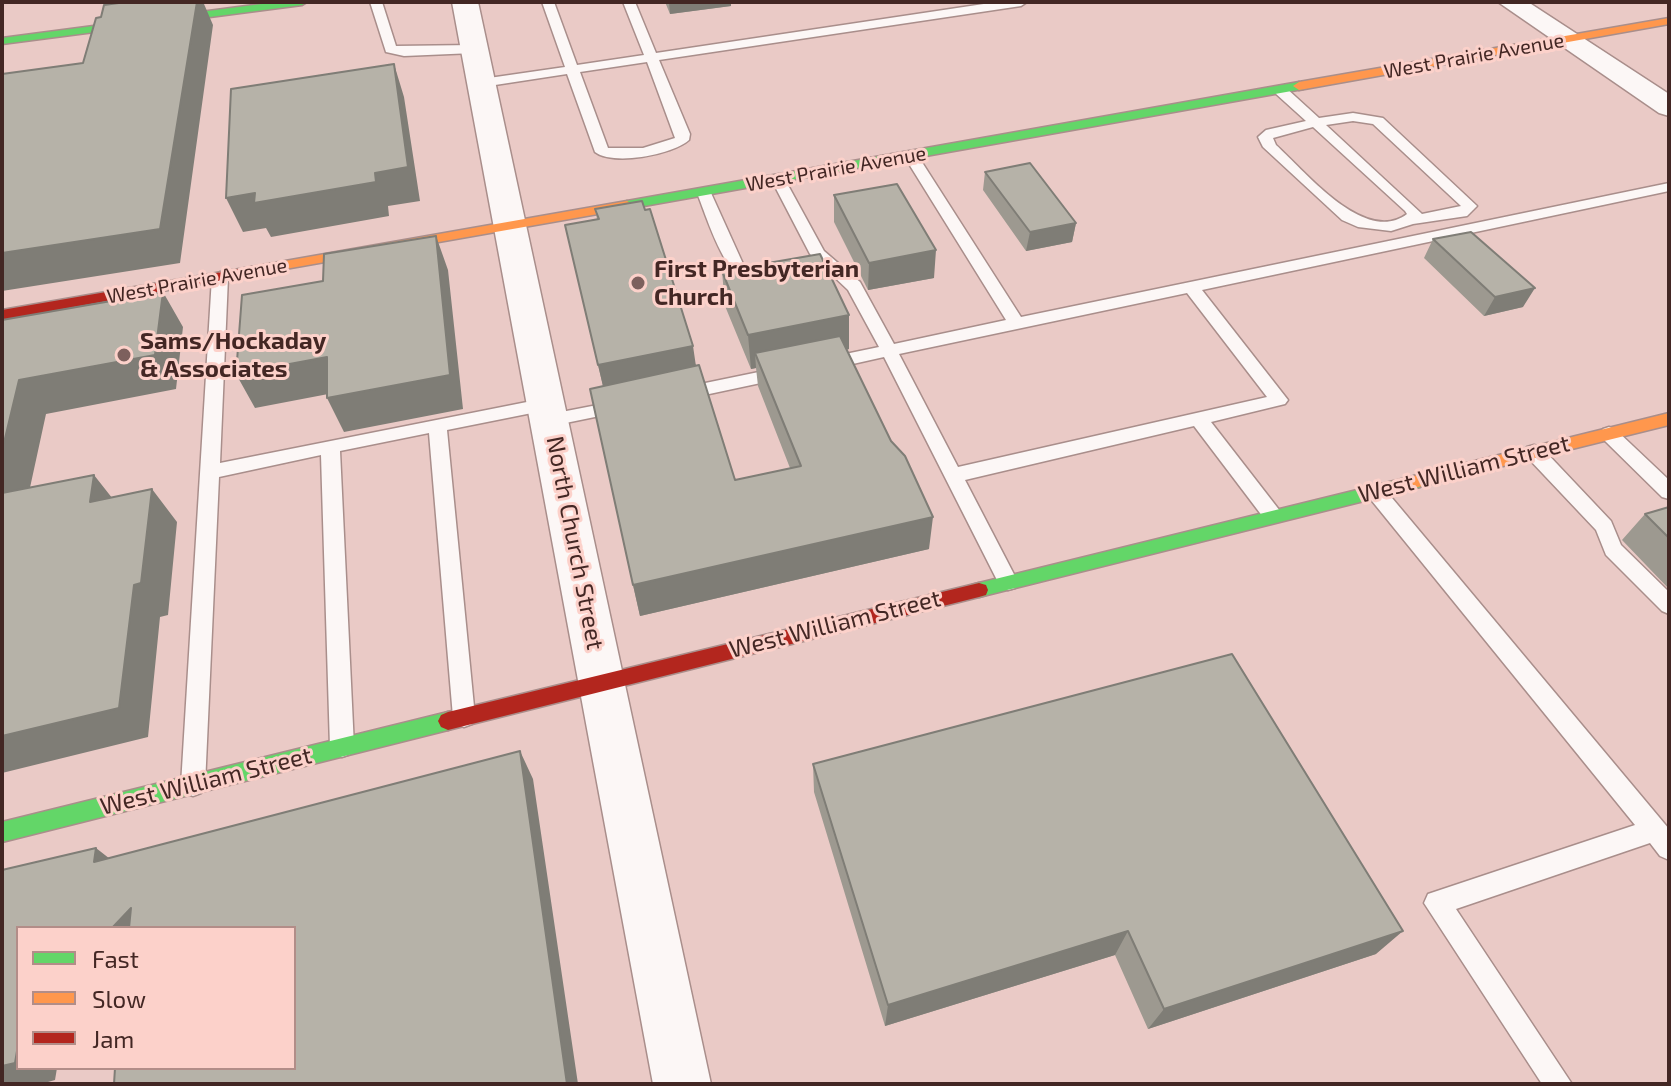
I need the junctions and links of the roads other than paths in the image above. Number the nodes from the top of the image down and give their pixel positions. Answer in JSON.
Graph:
{"nodes":[{"id":1,"x":302,"y":2,"type":"edge"},
{"id":2,"x":376,"y":2,"type":"edge"},
{"id":3,"x":465,"y":2,"type":"edge"},
{"id":4,"x":548,"y":2,"type":"edge"},
{"id":5,"x":629,"y":2,"type":"edge"},
{"id":6,"x":1021,"y":2,"type":"edge"},
{"id":7,"x":1511,"y":2,"type":"edge"},
{"id":8,"x":237,"y":6,"type":"edge"},
{"id":9,"x":1669,"y":21,"type":"edge"},
{"id":10,"x":1567,"y":39,"type":"junction"},
{"id":11,"x":2,"y":41,"type":"edge"},
{"id":12,"x":474,"y":49,"type":"junction"},
{"id":13,"x":652,"y":58,"type":"junction"},
{"id":14,"x":571,"y":69,"type":"junction"},
{"id":15,"x":482,"y":83,"type":"junction"},
{"id":16,"x":1280,"y":90,"type":"junction"},
{"id":17,"x":1669,"y":107,"type":"edge"},
{"id":18,"x":1317,"y":124,"type":"junction"},
{"id":19,"x":911,"y":156,"type":"junction"},
{"id":20,"x":778,"y":179,"type":"junction"},
{"id":21,"x":1669,"y":187,"type":"edge"},
{"id":22,"x":704,"y":193,"type":"junction"},
{"id":23,"x":1410,"y":220,"type":"junction"},
{"id":24,"x":512,"y":227,"type":"junction"},
{"id":25,"x":834,"y":269,"type":"junction"},
{"id":26,"x":810,"y":275,"type":"edge"},
{"id":27,"x":220,"y":277,"type":"junction"},
{"id":28,"x":776,"y":282,"type":"edge"},
{"id":29,"x":1191,"y":287,"type":"junction"},
{"id":30,"x":2,"y":315,"type":"edge"},
{"id":31,"x":1017,"y":324,"type":"junction"},
{"id":32,"x":889,"y":351,"type":"junction"},
{"id":33,"x":549,"y":412,"type":"junction"},
{"id":34,"x":1198,"y":419,"type":"junction"},
{"id":35,"x":1669,"y":419,"type":"edge"},
{"id":36,"x":437,"y":425,"type":"junction"},
{"id":37,"x":1609,"y":434,"type":"junction"},
{"id":38,"x":330,"y":446,"type":"junction"},
{"id":39,"x":1534,"y":452,"type":"junction"},
{"id":40,"x":209,"y":472,"type":"junction"},
{"id":41,"x":955,"y":475,"type":"junction"},
{"id":42,"x":1375,"y":491,"type":"junction"},
{"id":43,"x":1669,"y":492,"type":"edge"},
{"id":44,"x":1273,"y":516,"type":"junction"},
{"id":45,"x":1008,"y":582,"type":"junction"},
{"id":46,"x":1669,"y":605,"type":"edge"},
{"id":47,"x":602,"y":682,"type":"junction"},
{"id":48,"x":464,"y":717,"type":"junction"},
{"id":49,"x":342,"y":747,"type":"junction"},
{"id":50,"x":193,"y":785,"type":"junction"},
{"id":51,"x":2,"y":832,"type":"edge"},
{"id":52,"x":1662,"y":839,"type":"edge"},
{"id":53,"x":682,"y":1084,"type":"edge"},
{"id":54,"x":1558,"y":1084,"type":"edge"}],
"edges":[{"from":1,"to":8,"type":"street"},
{"from":2,"to":12,"type":"lane"},
{"from":3,"to":12,"type":"street","name":"North Church Street"},
{"from":4,"to":14,"type":"lane"},
{"from":5,"to":13,"type":"lane"},
{"from":6,"to":13,"type":"lane"},
{"from":7,"to":10,"type":"street"},
{"from":8,"to":11,"type":"street"},
{"from":9,"to":10,"type":"street","name":"West Prairie Avenue"},
{"from":10,"to":16,"type":"street","name":"West Prairie Avenue"},
{"from":10,"to":17,"type":"street"},
{"from":12,"to":15,"type":"street","name":"North Church Street"},
{"from":13,"to":14,"type":"lane"},
{"from":13,"to":14,"type":"lane"},
{"from":14,"to":15,"type":"lane"},
{"from":15,"to":24,"type":"street","name":"North Church Street"},
{"from":16,"to":18,"type":"lane"},
{"from":16,"to":19,"type":"street","name":"West Prairie Avenue"},
{"from":18,"to":23,"type":"lane"},
{"from":18,"to":23,"type":"lane"},
{"from":18,"to":23,"type":"lane"},
{"from":19,"to":20,"type":"street","name":"West Prairie Avenue"},
{"from":19,"to":31,"type":"lane"},
{"from":20,"to":22,"type":"street","name":"West Prairie Avenue"},
{"from":20,"to":25,"type":"lane"},
{"from":21,"to":29,"type":"lane"},
{"from":22,"to":24,"type":"street","name":"West Prairie Avenue"},
{"from":22,"to":28,"type":"lane"},
{"from":24,"to":27,"type":"street","name":"West Prairie Avenue"},
{"from":24,"to":33,"type":"street","name":"North Church Street"},
{"from":25,"to":26,"type":"lane"},
{"from":25,"to":32,"type":"lane"},
{"from":27,"to":30,"type":"street","name":"West Prairie Avenue"},
{"from":27,"to":40,"type":"lane"},
{"from":29,"to":31,"type":"lane"},
{"from":29,"to":34,"type":"lane"},
{"from":31,"to":32,"type":"lane"},
{"from":32,"to":33,"type":"lane"},
{"from":32,"to":41,"type":"lane"},
{"from":33,"to":36,"type":"lane"},
{"from":33,"to":47,"type":"street","name":"North Church Street"},
{"from":34,"to":41,"type":"lane"},
{"from":34,"to":44,"type":"lane"},
{"from":35,"to":37,"type":"street","name":"West William Street"},
{"from":36,"to":38,"type":"lane"},
{"from":36,"to":48,"type":"lane"},
{"from":37,"to":39,"type":"street","name":"West William Street"},
{"from":37,"to":43,"type":"lane"},
{"from":38,"to":40,"type":"lane"},
{"from":38,"to":49,"type":"lane"},
{"from":39,"to":42,"type":"street","name":"West William Street"},
{"from":39,"to":46,"type":"lane"},
{"from":40,"to":50,"type":"lane"},
{"from":41,"to":45,"type":"lane"},
{"from":42,"to":44,"type":"street","name":"West William Street"},
{"from":42,"to":52,"type":"lane"},
{"from":44,"to":45,"type":"street","name":"West William Street"},
{"from":45,"to":47,"type":"street","name":"West William Street"},
{"from":47,"to":48,"type":"street","name":"West William Street"},
{"from":47,"to":53,"type":"street","name":"North Church Street"},
{"from":48,"to":49,"type":"street","name":"West William Street"},
{"from":49,"to":50,"type":"street","name":"West William Street"},
{"from":50,"to":51,"type":"street","name":"West William Street"},
{"from":52,"to":54,"type":"lane"}]}
